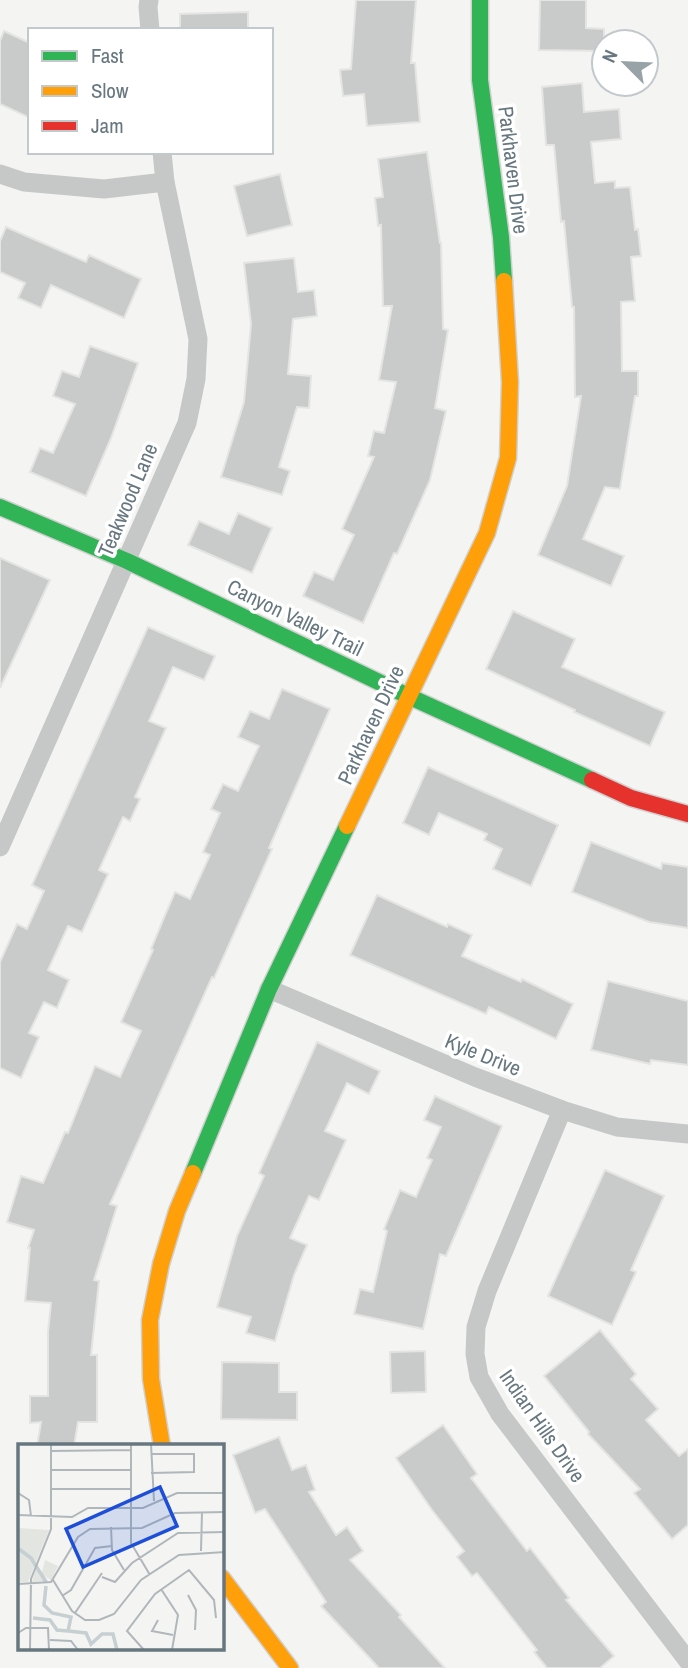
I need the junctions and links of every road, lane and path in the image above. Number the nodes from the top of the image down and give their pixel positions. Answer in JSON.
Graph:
{"nodes":[{"id":1,"x":149,"y":0,"type":"edge"},
{"id":2,"x":480,"y":0,"type":"edge"},
{"id":3,"x":150,"y":28,"type":"edge"},
{"id":4,"x":162,"y":154,"type":"edge"},
{"id":5,"x":0,"y":174,"type":"edge"},
{"id":6,"x":165,"y":182,"type":"junction"},
{"id":7,"x":0,"y":507,"type":"edge"},
{"id":8,"x":127,"y":561,"type":"junction"},
{"id":9,"x":408,"y":696,"type":"junction"},
{"id":10,"x":688,"y":814,"type":"edge"},
{"id":11,"x":0,"y":847,"type":"edge"},
{"id":12,"x":269,"y":989,"type":"junction"},
{"id":13,"x":562,"y":1110,"type":"junction"},
{"id":14,"x":688,"y":1134,"type":"edge"},
{"id":15,"x":162,"y":1444,"type":"edge"},
{"id":16,"x":224,"y":1581,"type":"edge"},
{"id":17,"x":688,"y":1661,"type":"edge"},
{"id":18,"x":290,"y":1668,"type":"edge"}],
"edges":[{"from":1,"to":3,"type":"street"},
{"from":2,"to":9,"type":"street","name":"Parkhaven Drive"},
{"from":4,"to":6,"type":"street","name":"Teakwood Lane"},
{"from":5,"to":6,"type":"street"},
{"from":6,"to":8,"type":"street","name":"Teakwood Lane"},
{"from":7,"to":8,"type":"street","name":"Canyon Valley Trail"},
{"from":8,"to":9,"type":"street","name":"Canyon Valley Trail"},
{"from":8,"to":11,"type":"street","name":"Teakwood Lane"},
{"from":9,"to":10,"type":"street","name":"Canyon Valley Trail"},
{"from":9,"to":12,"type":"street","name":"Parkhaven Drive"},
{"from":12,"to":13,"type":"street","name":"Kyle Drive"},
{"from":12,"to":15,"type":"street","name":"Parkhaven Drive"},
{"from":13,"to":14,"type":"street","name":"Kyle Drive"},
{"from":13,"to":17,"type":"street","name":"Indian Hills Drive"},
{"from":16,"to":18,"type":"street"}]}
